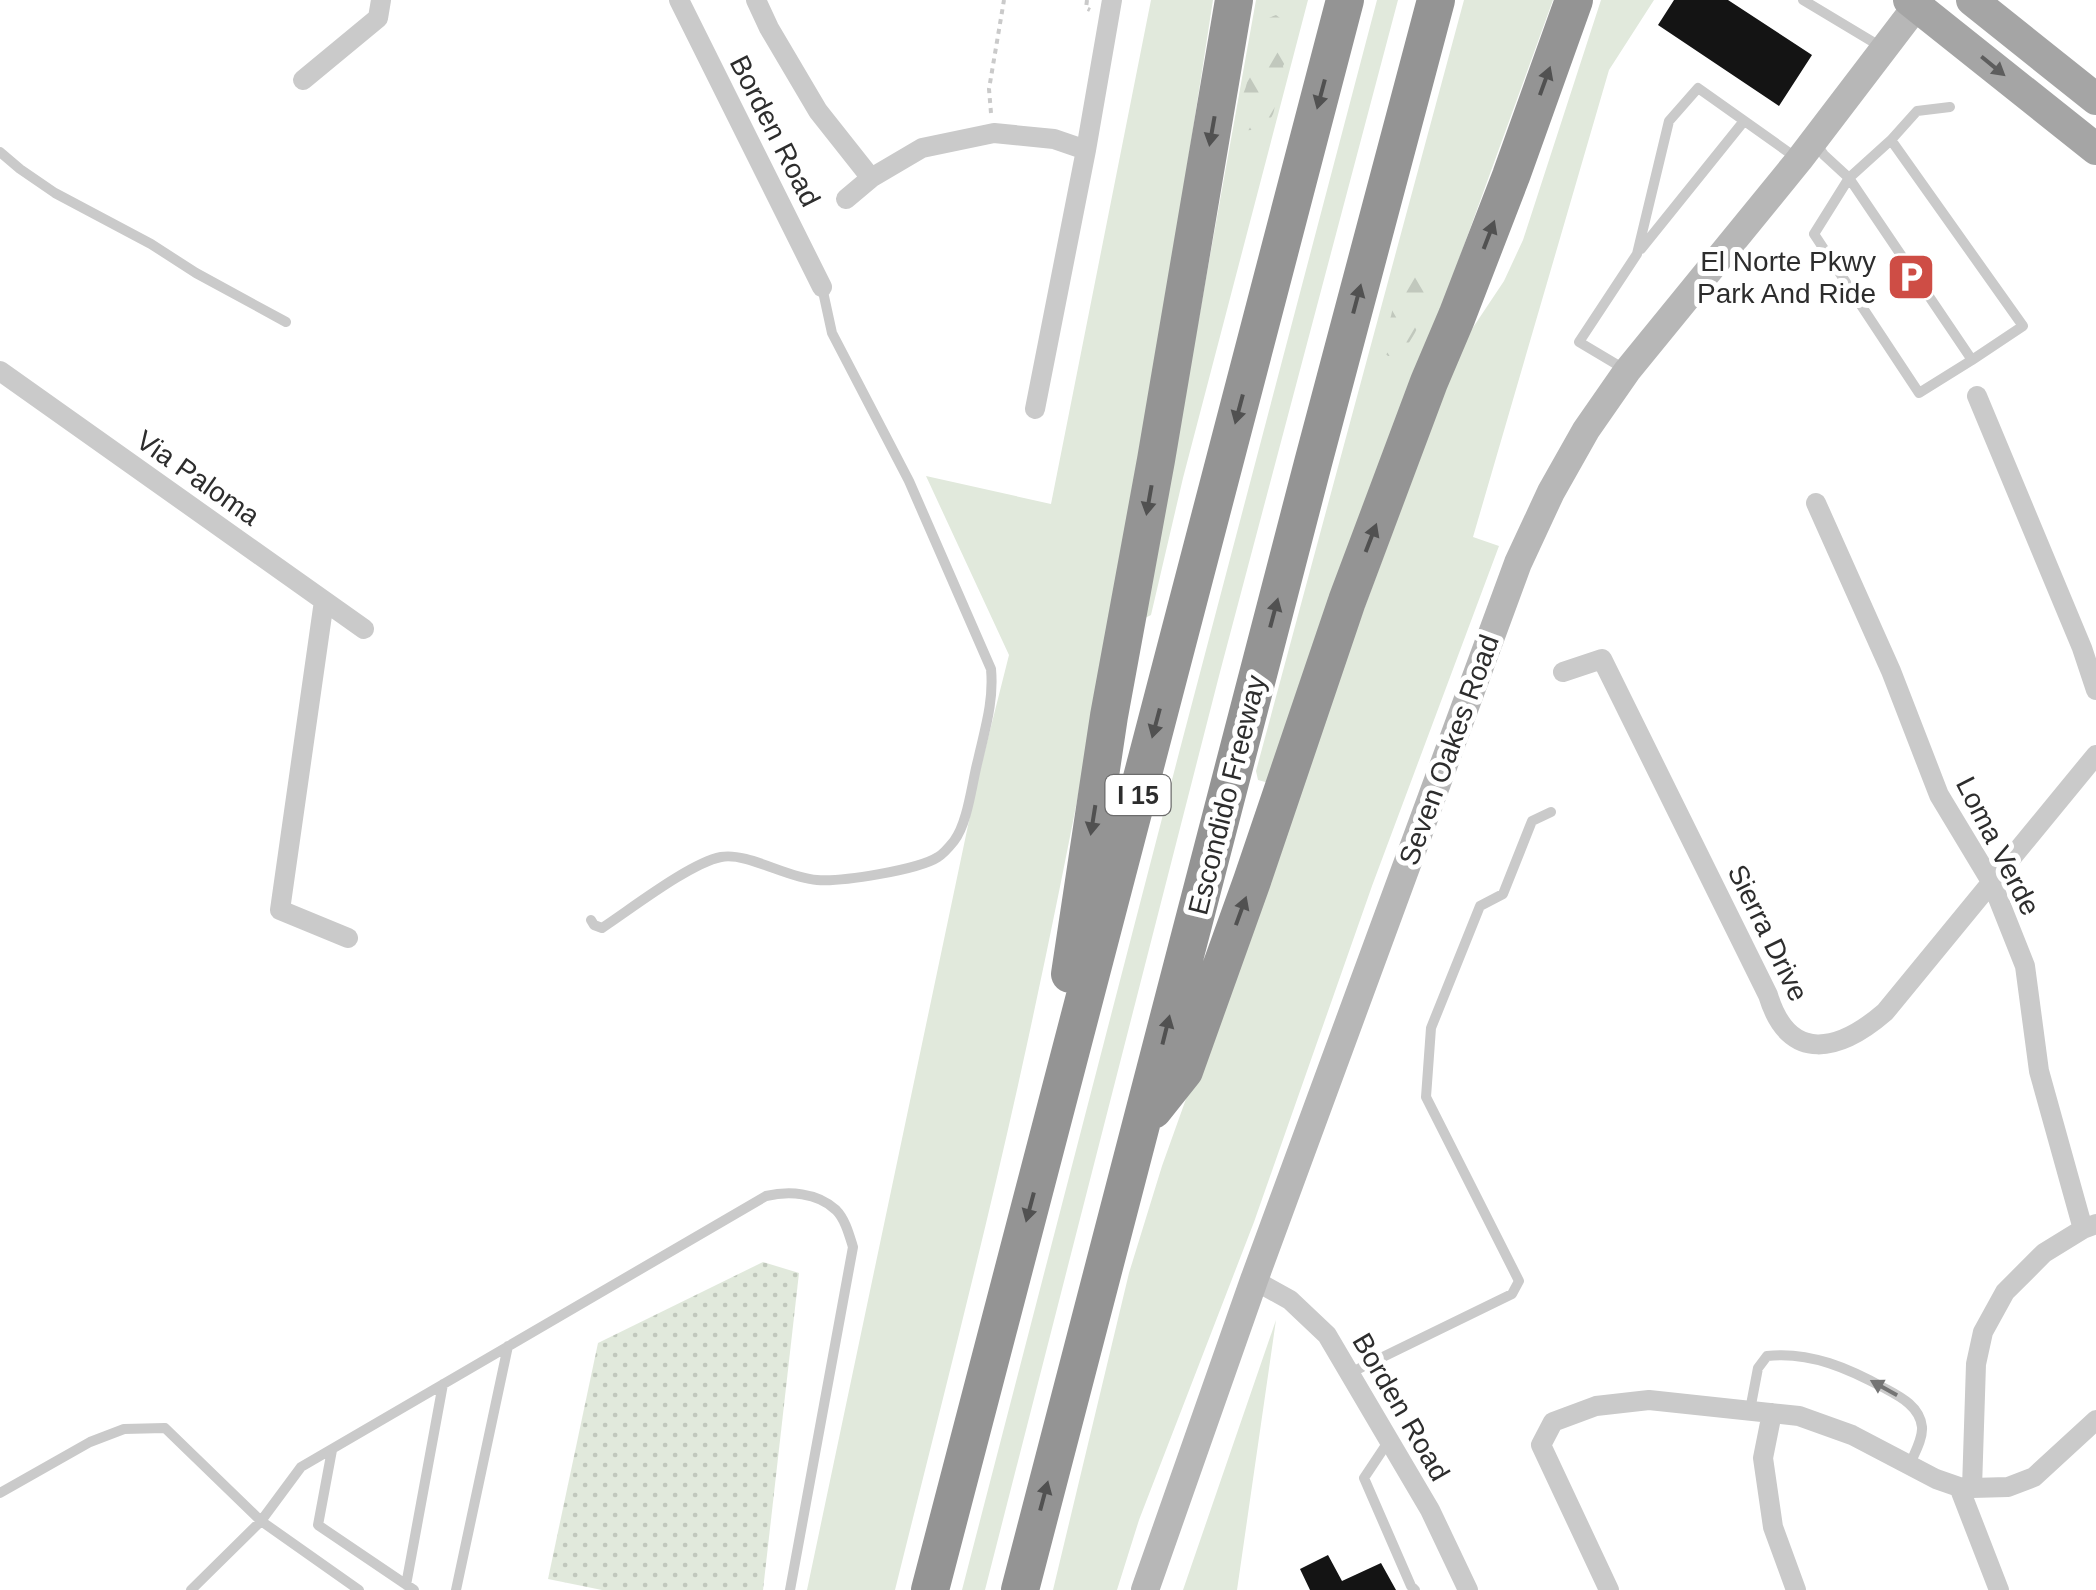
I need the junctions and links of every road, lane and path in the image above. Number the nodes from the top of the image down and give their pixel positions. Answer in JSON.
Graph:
{"nodes":[{"id":1,"x":381,"y":0,"type":"edge"},
{"id":2,"x":679,"y":0,"type":"edge"},
{"id":3,"x":756,"y":0,"type":"edge"},
{"id":4,"x":1004,"y":0,"type":"edge"},
{"id":5,"x":1112,"y":0,"type":"edge"},
{"id":6,"x":1234,"y":0,"type":"edge"},
{"id":7,"x":1346,"y":0,"type":"edge"},
{"id":8,"x":1436,"y":0,"type":"edge"},
{"id":9,"x":1574,"y":0,"type":"edge"},
{"id":10,"x":1803,"y":0,"type":"edge"},
{"id":11,"x":1972,"y":0,"type":"edge"},
{"id":12,"x":1915,"y":2,"type":"edge"},
{"id":13,"x":1884,"y":48,"type":"junction"},
{"id":14,"x":303,"y":80,"type":"dead end"},
{"id":15,"x":2096,"y":99,"type":"edge"},
{"id":16,"x":1950,"y":107,"type":"dead end"},
{"id":17,"x":1744,"y":120,"type":"junction"},
{"id":18,"x":994,"y":133,"type":"junction"},
{"id":19,"x":1891,"y":140,"type":"junction"},
{"id":20,"x":2096,"y":148,"type":"edge"},
{"id":21,"x":1086,"y":150,"type":"junction"},
{"id":22,"x":1806,"y":150,"type":"junction"},
{"id":23,"x":0,"y":152,"type":"edge"},
{"id":24,"x":871,"y":178,"type":"junction"},
{"id":25,"x":1850,"y":178,"type":"junction"},
{"id":26,"x":846,"y":200,"type":"dead end"},
{"id":27,"x":1637,"y":254,"type":"junction"},
{"id":28,"x":822,"y":287,"type":"joint"},
{"id":29,"x":286,"y":322,"type":"dead end"},
{"id":30,"x":1972,"y":360,"type":"junction"},
{"id":31,"x":0,"y":371,"type":"edge"},
{"id":32,"x":1627,"y":371,"type":"junction"},
{"id":33,"x":1978,"y":396,"type":"dead end"},
{"id":34,"x":1035,"y":408,"type":"dead end"},
{"id":35,"x":1816,"y":503,"type":"dead end"},
{"id":36,"x":324,"y":601,"type":"junction"},
{"id":37,"x":364,"y":629,"type":"dead end"},
{"id":38,"x":1563,"y":672,"type":"dead end"},
{"id":39,"x":2096,"y":690,"type":"edge"},
{"id":40,"x":2096,"y":755,"type":"edge"},
{"id":41,"x":1551,"y":812,"type":"dead end"},
{"id":42,"x":1992,"y":882,"type":"junction"},
{"id":43,"x":592,"y":920,"type":"dead end"},
{"id":44,"x":348,"y":938,"type":"dead end"},
{"id":45,"x":1142,"y":1124,"type":"junction"},
{"id":46,"x":1048,"y":1138,"type":"junction"},
{"id":47,"x":2089,"y":1227,"type":"edge"},
{"id":48,"x":1254,"y":1280,"type":"junction"},
{"id":49,"x":508,"y":1346,"type":"junction"},
{"id":50,"x":1349,"y":1374,"type":"junction"},
{"id":51,"x":443,"y":1384,"type":"junction"},
{"id":52,"x":1750,"y":1411,"type":"junction"},
{"id":53,"x":1772,"y":1413,"type":"junction"},
{"id":54,"x":2096,"y":1420,"type":"edge"},
{"id":55,"x":1389,"y":1441,"type":"junction"},
{"id":56,"x":332,"y":1450,"type":"junction"},
{"id":57,"x":1910,"y":1465,"type":"junction"},
{"id":58,"x":1965,"y":1488,"type":"junction"},
{"id":59,"x":0,"y":1493,"type":"edge"},
{"id":60,"x":261,"y":1521,"type":"junction"},
{"id":61,"x":410,"y":1588,"type":"edge"},
{"id":62,"x":191,"y":1590,"type":"edge"},
{"id":63,"x":359,"y":1590,"type":"edge"},
{"id":64,"x":456,"y":1590,"type":"edge"},
{"id":65,"x":790,"y":1590,"type":"edge"},
{"id":66,"x":930,"y":1590,"type":"edge"},
{"id":67,"x":1020,"y":1590,"type":"edge"},
{"id":68,"x":1145,"y":1590,"type":"edge"},
{"id":69,"x":1415,"y":1590,"type":"edge"},
{"id":70,"x":1468,"y":1590,"type":"edge"},
{"id":71,"x":1610,"y":1590,"type":"edge"},
{"id":72,"x":1796,"y":1590,"type":"edge"},
{"id":73,"x":2000,"y":1590,"type":"edge"}],
"edges":[{"from":1,"to":14,"type":"street"},
{"from":2,"to":28,"type":"street","name":"Borden Road"},
{"from":3,"to":24,"type":"street"},
{"from":4,"to":18,"type":"path"},
{"from":5,"to":21,"type":"street"},
{"from":6,"to":46,"type":"highway","one_way":true},
{"from":7,"to":46,"type":"highway","number":"I 15","one_way":true},
{"from":45,"to":8,"type":"highway","name":"Escondido Freeway","one_way":true},
{"from":45,"to":9,"type":"highway","one_way":true},
{"from":10,"to":13,"type":"lane"},
{"from":11,"to":15,"type":"main road"},
{"from":12,"to":13,"type":"street","name":"Seven Oakes Road"},
{"from":12,"to":20,"type":"main road","one_way":true},
{"from":13,"to":22,"type":"street","name":"Seven Oakes Road"},
{"from":16,"to":19,"type":"lane"},
{"from":17,"to":22,"type":"lane"},
{"from":17,"to":27,"type":"lane"},
{"from":17,"to":27,"type":"lane"},
{"from":18,"to":21,"type":"street"},
{"from":18,"to":24,"type":"street"},
{"from":19,"to":25,"type":"lane"},
{"from":19,"to":30,"type":"lane"},
{"from":21,"to":34,"type":"street"},
{"from":22,"to":25,"type":"lane"},
{"from":22,"to":32,"type":"street","name":"Seven Oakes Road"},
{"from":23,"to":29,"type":"lane"},
{"from":24,"to":26,"type":"street"},
{"from":25,"to":30,"type":"lane"},
{"from":25,"to":30,"type":"lane"},
{"from":27,"to":32,"type":"lane"},
{"from":28,"to":43,"type":"lane"},
{"from":31,"to":36,"type":"street","name":"Via Paloma"},
{"from":32,"to":48,"type":"street","name":"Seven Oakes Road"},
{"from":33,"to":39,"type":"street"},
{"from":35,"to":42,"type":"street","name":"Loma Verde"},
{"from":36,"to":37,"type":"street","name":"Via Paloma"},
{"from":36,"to":44,"type":"street"},
{"from":38,"to":42,"type":"street","name":"Sierra Drive"},
{"from":40,"to":42,"type":"street","name":"Sierra Drive"},
{"from":41,"to":50,"type":"lane"},
{"from":42,"to":47,"type":"street","name":"Loma Verde"},
{"from":67,"to":45,"type":"highway","name":"Escondido Freeway","one_way":true},
{"from":46,"to":66,"type":"highway","number":"I 15","one_way":true},
{"from":47,"to":58,"type":"street"},
{"from":48,"to":50,"type":"street","name":"Borden Road"},
{"from":48,"to":68,"type":"street","name":"Seven Oakes Road"},
{"from":49,"to":51,"type":"lane"},
{"from":49,"to":64,"type":"lane"},
{"from":49,"to":65,"type":"lane"},
{"from":50,"to":55,"type":"street","name":"Borden Road"},
{"from":51,"to":56,"type":"lane"},
{"from":51,"to":61,"type":"lane"},
{"from":52,"to":53,"type":"street"},
{"from":57,"to":52,"type":"lane","one_way":true},
{"from":52,"to":71,"type":"street"},
{"from":53,"to":57,"type":"street"},
{"from":53,"to":72,"type":"street"},
{"from":54,"to":58,"type":"street"},
{"from":55,"to":69,"type":"lane"},
{"from":55,"to":70,"type":"street","name":"Borden Road"},
{"from":56,"to":60,"type":"lane"},
{"from":56,"to":61,"type":"lane"},
{"from":57,"to":58,"type":"street"},
{"from":58,"to":73,"type":"street"},
{"from":59,"to":60,"type":"lane"},
{"from":60,"to":62,"type":"lane"},
{"from":60,"to":63,"type":"lane"}]}
